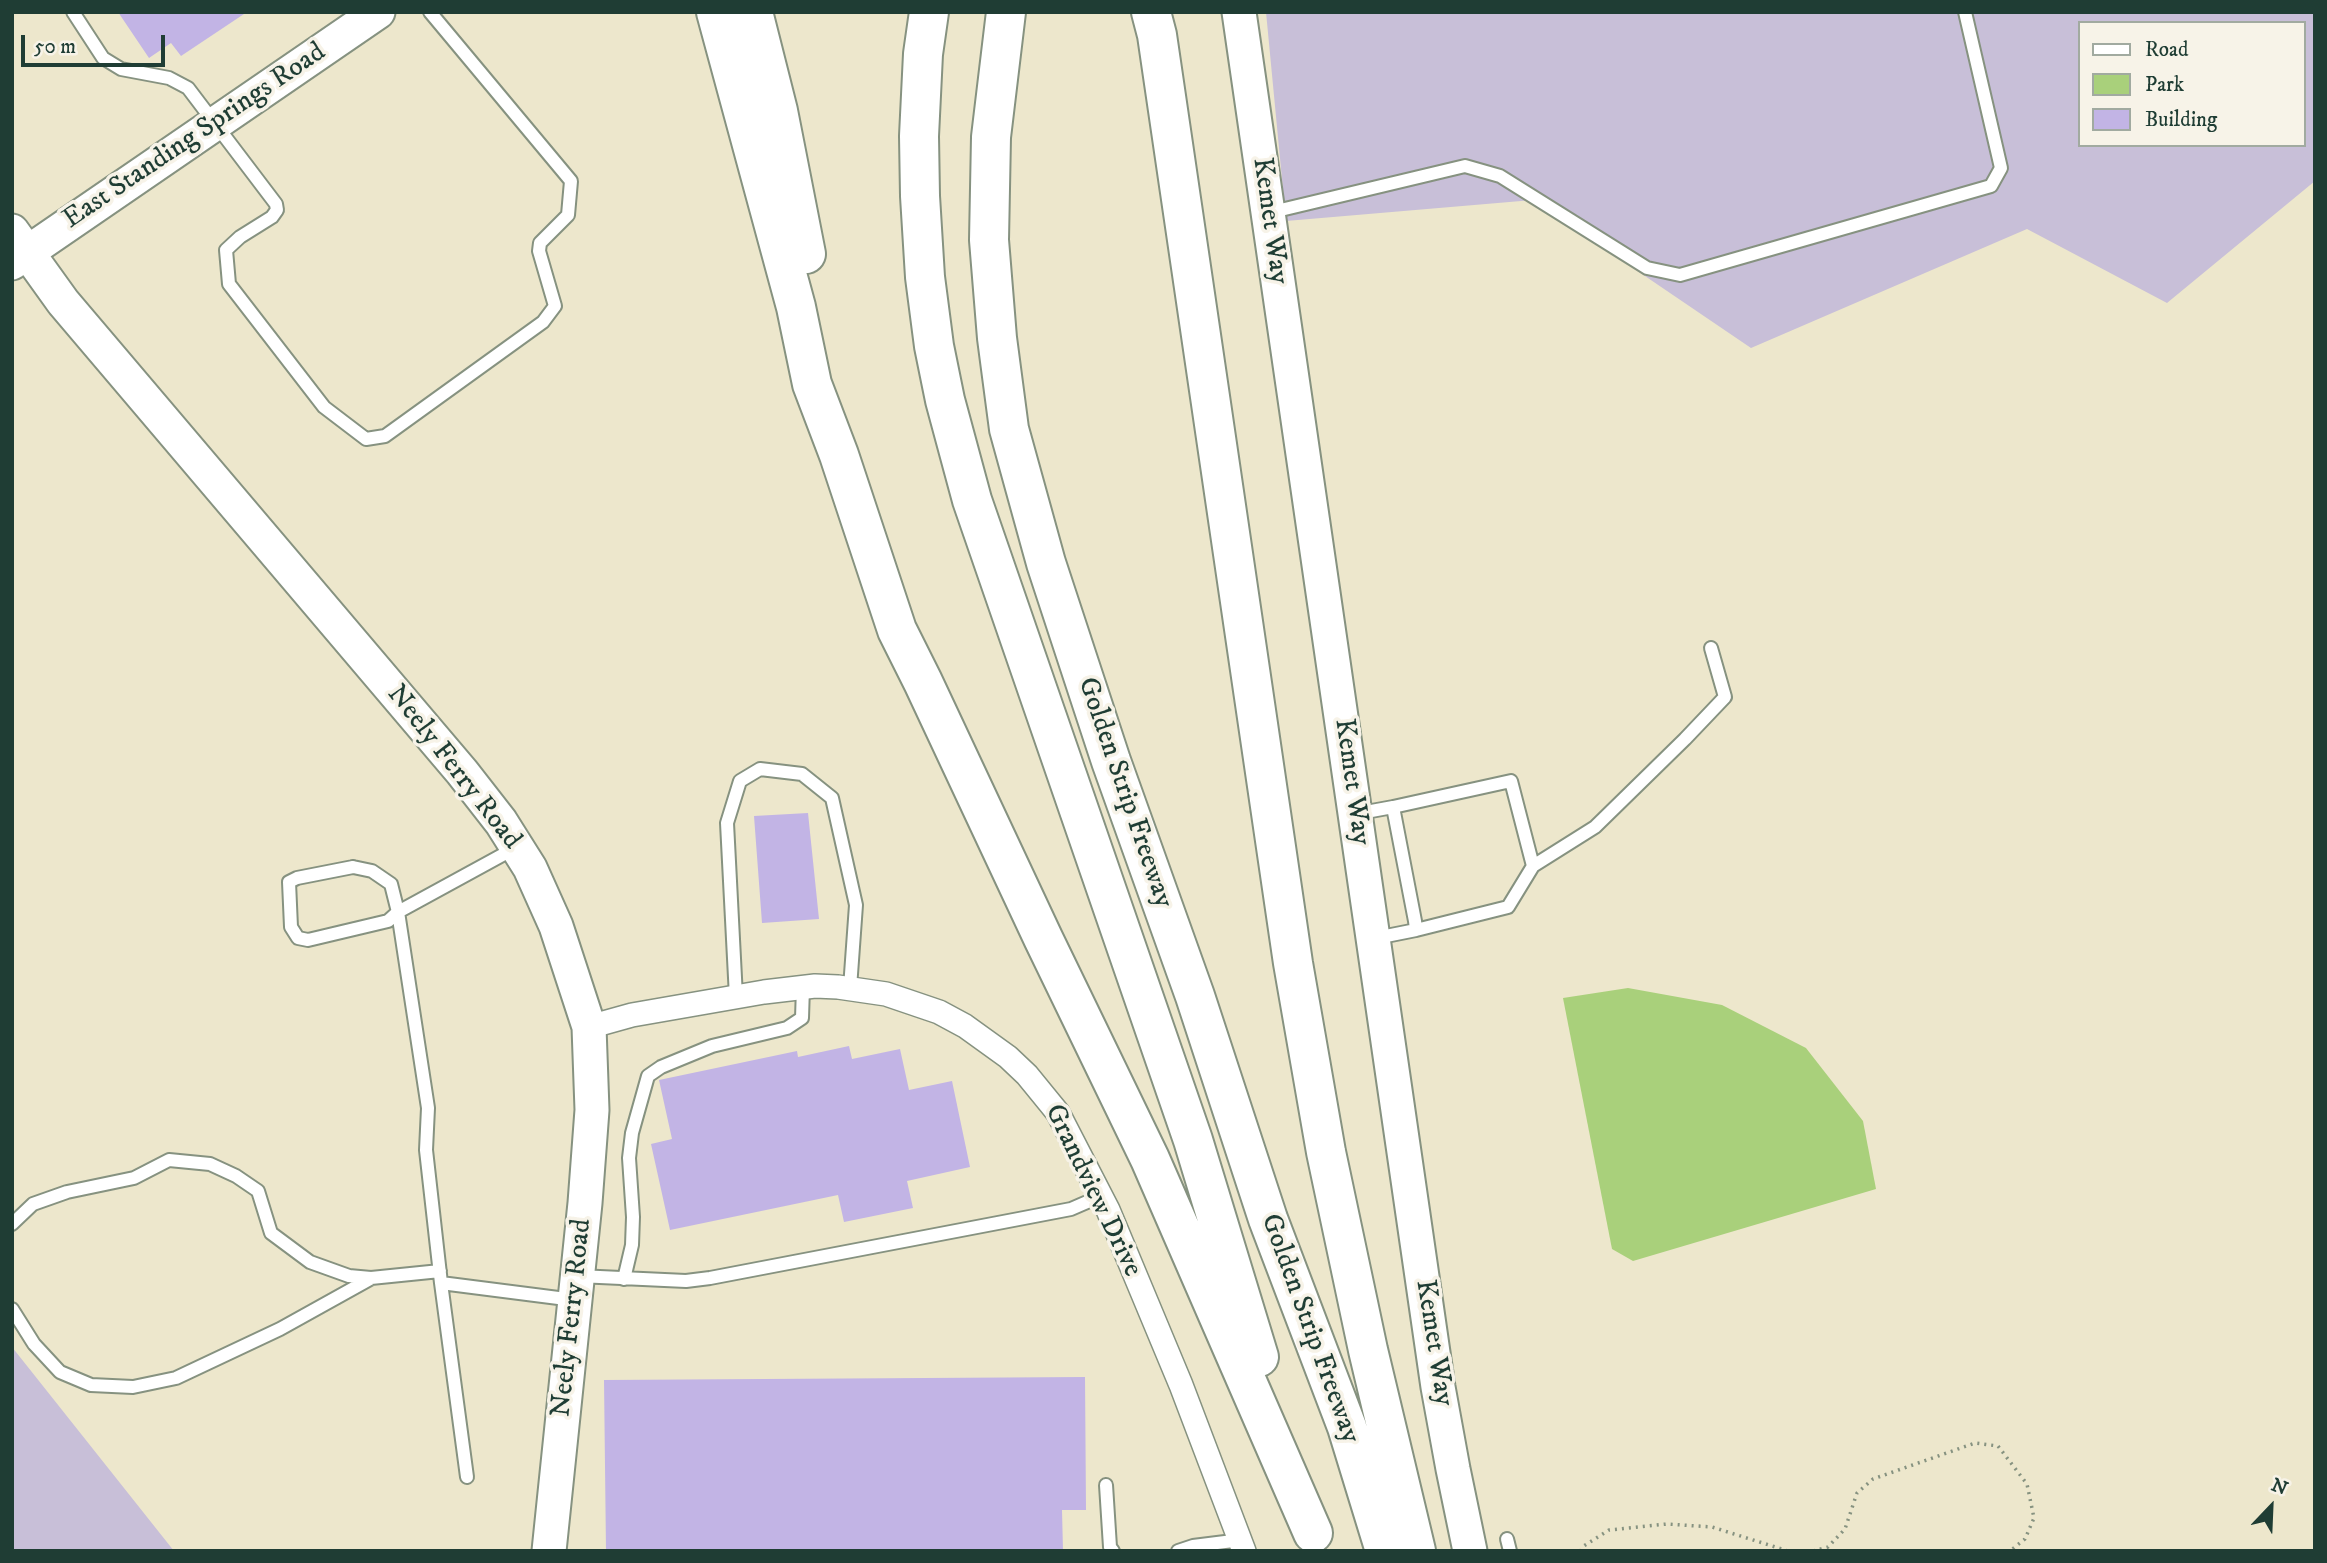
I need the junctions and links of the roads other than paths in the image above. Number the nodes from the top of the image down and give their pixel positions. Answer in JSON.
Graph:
{"nodes":[{"id":1,"x":73,"y":12,"type":"edge"},
{"id":2,"x":378,"y":12,"type":"edge"},
{"id":3,"x":430,"y":12,"type":"edge"},
{"id":4,"x":716,"y":12,"type":"edge"},
{"id":5,"x":753,"y":12,"type":"edge"},
{"id":6,"x":929,"y":12,"type":"edge"},
{"id":7,"x":1006,"y":12,"type":"edge"},
{"id":8,"x":1151,"y":12,"type":"edge"},
{"id":9,"x":1239,"y":12,"type":"edge"},
{"id":10,"x":1965,"y":12,"type":"edge"},
{"id":11,"x":215,"y":124,"type":"junction"},
{"id":12,"x":1268,"y":213,"type":"junction"},
{"id":13,"x":17,"y":249,"type":"edge"},
{"id":14,"x":897,"y":630,"type":"junction"},
{"id":15,"x":1712,"y":648,"type":"dead end"},
{"id":16,"x":1393,"y":807,"type":"junction"},
{"id":17,"x":1355,"y":814,"type":"junction"},
{"id":18,"x":517,"y":847,"type":"junction"},
{"id":19,"x":1534,"y":866,"type":"junction"},
{"id":20,"x":398,"y":912,"type":"junction"},
{"id":21,"x":1416,"y":930,"type":"junction"},
{"id":22,"x":1373,"y":938,"type":"junction"},
{"id":23,"x":803,"y":987,"type":"junction"},
{"id":24,"x":850,"y":988,"type":"junction"},
{"id":25,"x":736,"y":997,"type":"junction"},
{"id":26,"x":589,"y":1027,"type":"junction"},
{"id":27,"x":1101,"y":1196,"type":"junction"},
{"id":28,"x":12,"y":1224,"type":"edge"},
{"id":29,"x":440,"y":1277,"type":"junction"},
{"id":30,"x":371,"y":1278,"type":"junction"},
{"id":31,"x":624,"y":1279,"type":"junction"},
{"id":32,"x":576,"y":1288,"type":"junction"},
{"id":33,"x":12,"y":1308,"type":"edge"},
{"id":34,"x":467,"y":1477,"type":"dead end"},
{"id":35,"x":1106,"y":1485,"type":"dead end"},
{"id":36,"x":1316,"y":1542,"type":"edge"},
{"id":37,"x":1243,"y":1545,"type":"edge"},
{"id":38,"x":549,"y":1551,"type":"edge"},
{"id":39,"x":1113,"y":1551,"type":"edge"},
{"id":40,"x":1178,"y":1551,"type":"edge"},
{"id":41,"x":1385,"y":1551,"type":"edge"},
{"id":42,"x":1416,"y":1551,"type":"edge"},
{"id":43,"x":1470,"y":1551,"type":"edge"}],
"edges":[{"from":1,"to":11,"type":"lane"},
{"from":2,"to":11,"type":"street","name":"East Standing Springs Road"},
{"from":3,"to":11,"type":"lane"},
{"from":4,"to":14,"type":"highway"},
{"from":5,"to":14,"type":"highway"},
{"from":6,"to":36,"type":"highway","name":"Golden Strip Freeway"},
{"from":7,"to":41,"type":"highway","name":"Golden Strip Freeway"},
{"from":8,"to":42,"type":"highway"},
{"from":9,"to":12,"type":"street","name":"Kemet Way"},
{"from":10,"to":12,"type":"lane"},
{"from":11,"to":13,"type":"street","name":"East Standing Springs Road"},
{"from":12,"to":17,"type":"street","name":"Kemet Way"},
{"from":13,"to":18,"type":"street","name":"Neely Ferry Road"},
{"from":14,"to":36,"type":"highway"},
{"from":15,"to":19,"type":"lane"},
{"from":16,"to":17,"type":"lane"},
{"from":16,"to":19,"type":"lane"},
{"from":16,"to":21,"type":"lane"},
{"from":17,"to":22,"type":"street","name":"Kemet Way"},
{"from":18,"to":20,"type":"lane"},
{"from":18,"to":26,"type":"street","name":"Neely Ferry Road"},
{"from":19,"to":21,"type":"lane"},
{"from":20,"to":20,"type":"lane"},
{"from":20,"to":29,"type":"lane"},
{"from":21,"to":22,"type":"lane"},
{"from":22,"to":43,"type":"street","name":"Kemet Way"},
{"from":23,"to":24,"type":"street","name":"Grandview Drive"},
{"from":23,"to":25,"type":"street","name":"Grandview Drive"},
{"from":23,"to":31,"type":"lane"},
{"from":24,"to":25,"type":"lane"},
{"from":24,"to":27,"type":"street","name":"Grandview Drive"},
{"from":25,"to":26,"type":"street","name":"Grandview Drive"},
{"from":26,"to":32,"type":"street","name":"Neely Ferry Road"},
{"from":27,"to":31,"type":"lane"},
{"from":27,"to":37,"type":"street","name":"Grandview Drive"},
{"from":28,"to":30,"type":"lane"},
{"from":29,"to":30,"type":"lane"},
{"from":29,"to":32,"type":"lane"},
{"from":29,"to":34,"type":"lane"},
{"from":30,"to":33,"type":"lane"},
{"from":31,"to":32,"type":"lane"},
{"from":32,"to":38,"type":"street","name":"Neely Ferry Road"},
{"from":35,"to":39,"type":"lane"},
{"from":37,"to":40,"type":"lane"}]}
